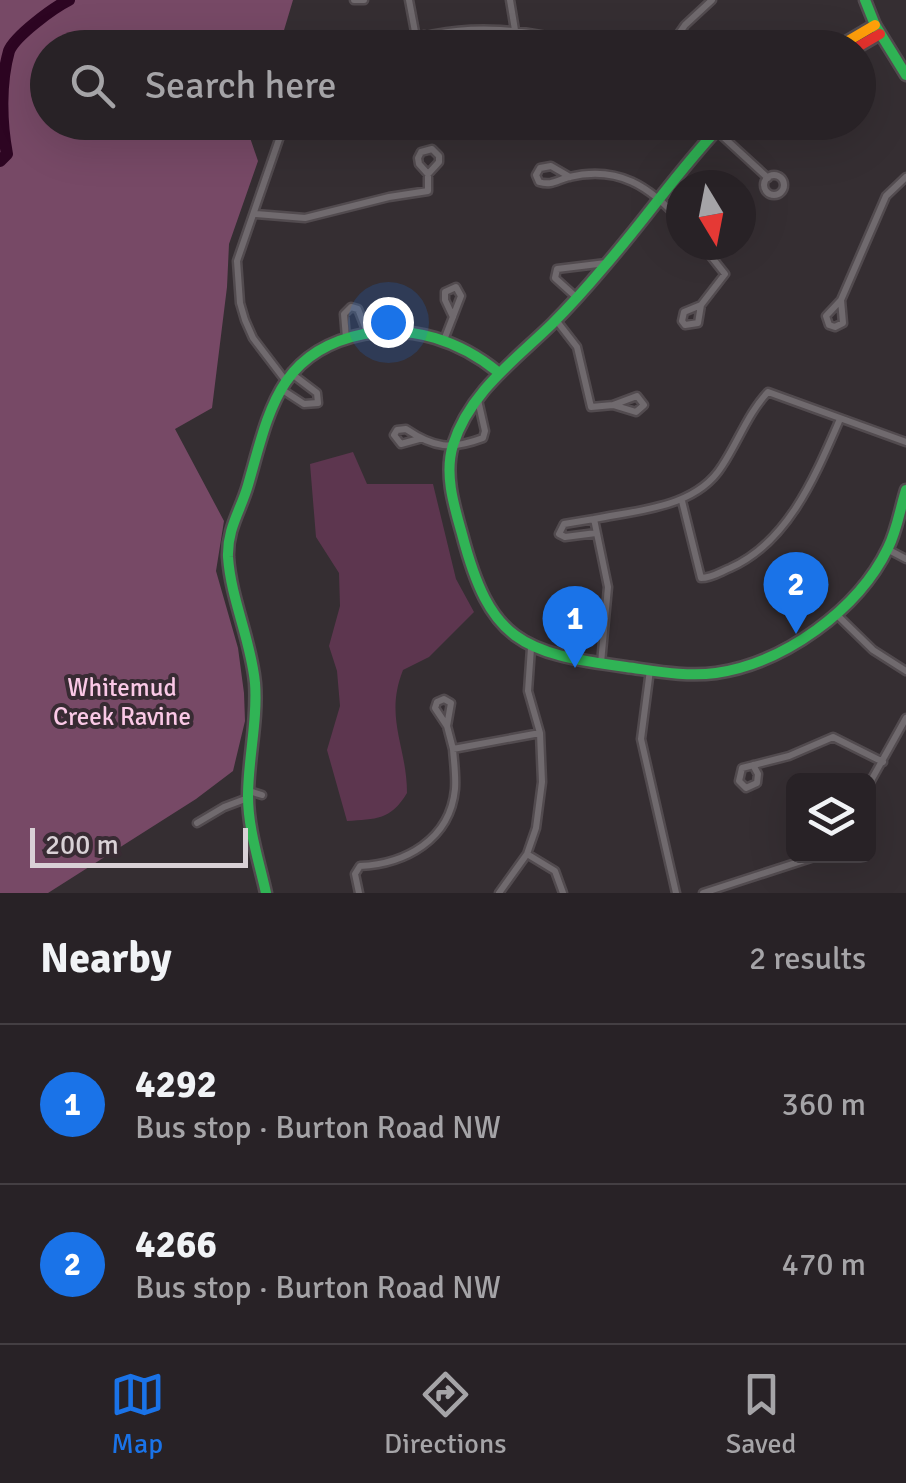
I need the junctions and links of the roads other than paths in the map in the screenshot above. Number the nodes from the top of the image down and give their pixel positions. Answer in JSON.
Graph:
{"nodes":[{"id":1,"x":354,"y":0,"type":"edge"},
{"id":2,"x":364,"y":0,"type":"edge"},
{"id":3,"x":409,"y":0,"type":"edge"},
{"id":4,"x":510,"y":0,"type":"edge"},
{"id":5,"x":712,"y":0,"type":"edge"},
{"id":6,"x":865,"y":0,"type":"edge"},
{"id":7,"x":418,"y":30,"type":"edge"},
{"id":8,"x":516,"y":30,"type":"edge"},
{"id":9,"x":682,"y":30,"type":"edge"},
{"id":10,"x":878,"y":30,"type":"joint"},
{"id":11,"x":906,"y":75,"type":"edge"},
{"id":12,"x":279,"y":140,"type":"edge"},
{"id":13,"x":705,"y":140,"type":"edge"},
{"id":14,"x":731,"y":140,"type":"edge"},
{"id":15,"x":428,"y":174,"type":"dead end"},
{"id":16,"x":570,"y":177,"type":"junction"},
{"id":17,"x":906,"y":177,"type":"edge"},
{"id":18,"x":768,"y":178,"type":"dead end"},
{"id":19,"x":661,"y":199,"type":"junction"},
{"id":20,"x":666,"y":204,"type":"edge"},
{"id":21,"x":256,"y":214,"type":"junction"},
{"id":22,"x":714,"y":260,"type":"edge"},
{"id":23,"x":608,"y":262,"type":"junction"},
{"id":24,"x":577,"y":298,"type":"junction"},
{"id":25,"x":842,"y":300,"type":"dead end"},
{"id":26,"x":700,"y":305,"type":"dead end"},
{"id":27,"x":452,"y":316,"type":"dead end"},
{"id":28,"x":556,"y":320,"type":"junction"},
{"id":29,"x":367,"y":332,"type":"junction"},
{"id":30,"x":346,"y":338,"type":"junction"},
{"id":31,"x":444,"y":341,"type":"junction"},
{"id":32,"x":498,"y":372,"type":"junction"},
{"id":33,"x":286,"y":381,"type":"junction"},
{"id":34,"x":477,"y":396,"type":"junction"},
{"id":35,"x":612,"y":406,"type":"dead end"},
{"id":36,"x":840,"y":419,"type":"junction"},
{"id":37,"x":419,"y":440,"type":"dead end"},
{"id":38,"x":906,"y":442,"type":"edge"},
{"id":39,"x":452,"y":446,"type":"junction"},
{"id":40,"x":906,"y":490,"type":"edge"},
{"id":41,"x":682,"y":501,"type":"junction"},
{"id":42,"x":594,"y":519,"type":"junction"},
{"id":43,"x":596,"y":533,"type":"junction"},
{"id":44,"x":887,"y":549,"type":"junction"},
{"id":45,"x":906,"y":559,"type":"edge"},
{"id":46,"x":834,"y":612,"type":"junction"},
{"id":47,"x":531,"y":648,"type":"junction"},
{"id":48,"x":601,"y":664,"type":"junction"},
{"id":49,"x":650,"y":670,"type":"junction"},
{"id":50,"x":906,"y":670,"type":"edge"},
{"id":51,"x":906,"y":718,"type":"edge"},
{"id":52,"x":447,"y":726,"type":"dead end"},
{"id":53,"x":540,"y":733,"type":"junction"},
{"id":54,"x":453,"y":749,"type":"junction"},
{"id":55,"x":882,"y":762,"type":"junction"},
{"id":56,"x":754,"y":766,"type":"dead end"},
{"id":57,"x":876,"y":773,"type":"edge"},
{"id":58,"x":248,"y":794,"type":"junction"},
{"id":59,"x":262,"y":795,"type":"dead end"},
{"id":60,"x":197,"y":823,"type":"dead end"},
{"id":61,"x":527,"y":854,"type":"junction"},
{"id":62,"x":795,"y":863,"type":"edge"},
{"id":63,"x":266,"y":893,"type":"edge"},
{"id":64,"x":359,"y":893,"type":"edge"},
{"id":65,"x":499,"y":893,"type":"edge"},
{"id":66,"x":563,"y":893,"type":"edge"},
{"id":67,"x":676,"y":893,"type":"edge"},
{"id":68,"x":703,"y":893,"type":"edge"}],
"edges":[{"from":1,"to":2,"type":"street"},
{"from":3,"to":7,"type":"street"},
{"from":4,"to":8,"type":"street"},
{"from":5,"to":9,"type":"street"},
{"from":6,"to":10,"type":"street"},
{"from":10,"to":11,"type":"street"},
{"from":12,"to":21,"type":"street"},
{"from":13,"to":19,"type":"street"},
{"from":14,"to":18,"type":"street"},
{"from":15,"to":21,"type":"street"},
{"from":16,"to":16,"type":"street"},
{"from":16,"to":19,"type":"street"},
{"from":17,"to":25,"type":"street"},
{"from":19,"to":20,"type":"street"},
{"from":19,"to":23,"type":"street"},
{"from":21,"to":33,"type":"street"},
{"from":22,"to":26,"type":"street"},
{"from":23,"to":24,"type":"street"},
{"from":23,"to":24,"type":"street"},
{"from":24,"to":28,"type":"street"},
{"from":27,"to":31,"type":"street"},
{"from":28,"to":32,"type":"street"},
{"from":28,"to":35,"type":"street"},
{"from":29,"to":30,"type":"street"},
{"from":29,"to":30,"type":"street"},
{"from":29,"to":31,"type":"street"},
{"from":30,"to":33,"type":"street"},
{"from":31,"to":32,"type":"street"},
{"from":32,"to":34,"type":"street"},
{"from":33,"to":33,"type":"street"},
{"from":33,"to":58,"type":"street"},
{"from":34,"to":39,"type":"street"},
{"from":34,"to":39,"type":"street"},
{"from":36,"to":38,"type":"street"},
{"from":36,"to":41,"type":"street"},
{"from":36,"to":41,"type":"street"},
{"from":37,"to":39,"type":"street"},
{"from":39,"to":47,"type":"street"},
{"from":40,"to":44,"type":"street"},
{"from":41,"to":42,"type":"street"},
{"from":42,"to":43,"type":"street"},
{"from":42,"to":43,"type":"street"},
{"from":43,"to":48,"type":"street"},
{"from":44,"to":45,"type":"street"},
{"from":44,"to":46,"type":"street"},
{"from":46,"to":49,"type":"street"},
{"from":46,"to":50,"type":"street"},
{"from":47,"to":48,"type":"street"},
{"from":47,"to":53,"type":"street"},
{"from":48,"to":49,"type":"street"},
{"from":49,"to":67,"type":"street"},
{"from":51,"to":55,"type":"street"},
{"from":52,"to":54,"type":"street"},
{"from":53,"to":54,"type":"street"},
{"from":53,"to":61,"type":"street"},
{"from":54,"to":64,"type":"street"},
{"from":55,"to":56,"type":"street"},
{"from":55,"to":57,"type":"street"},
{"from":58,"to":59,"type":"street"},
{"from":58,"to":60,"type":"street"},
{"from":58,"to":63,"type":"street"},
{"from":61,"to":65,"type":"street"},
{"from":61,"to":66,"type":"street"},
{"from":62,"to":68,"type":"street"}]}
